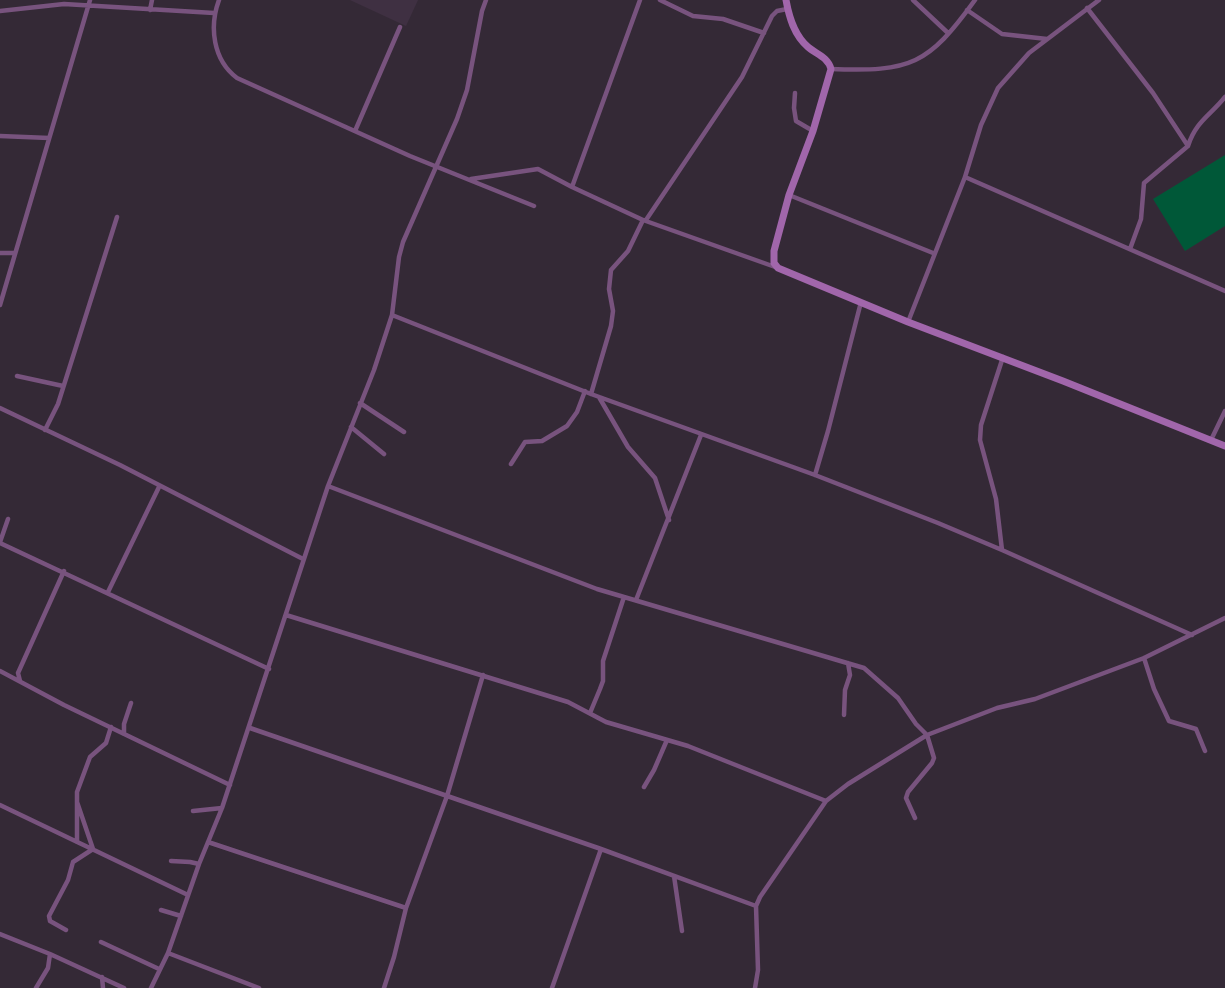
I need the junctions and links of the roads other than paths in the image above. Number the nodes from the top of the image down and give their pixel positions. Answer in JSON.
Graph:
{"nodes":[{"id":1,"x":152,"y":0,"type":"edge"},
{"id":2,"x":219,"y":0,"type":"edge"},
{"id":3,"x":486,"y":0,"type":"edge"},
{"id":4,"x":640,"y":0,"type":"edge"},
{"id":5,"x":660,"y":0,"type":"edge"},
{"id":6,"x":786,"y":0,"type":"edge"},
{"id":7,"x":913,"y":0,"type":"edge"},
{"id":8,"x":975,"y":0,"type":"edge"},
{"id":9,"x":1099,"y":0,"type":"edge"},
{"id":10,"x":89,"y":2,"type":"edge"},
{"id":11,"x":1087,"y":8,"type":"junction"},
{"id":12,"x":788,"y":9,"type":"junction"},
{"id":13,"x":150,"y":10,"type":"junction"},
{"id":14,"x":967,"y":10,"type":"junction"},
{"id":15,"x":0,"y":11,"type":"edge"},
{"id":16,"x":214,"y":13,"type":"junction"},
{"id":17,"x":399,"y":27,"type":"dead end"},
{"id":18,"x":764,"y":33,"type":"junction"},
{"id":19,"x":948,"y":33,"type":"junction"},
{"id":20,"x":1047,"y":39,"type":"junction"},
{"id":21,"x":831,"y":69,"type":"junction"},
{"id":22,"x":795,"y":93,"type":"dead end"},
{"id":23,"x":1225,"y":97,"type":"edge"},
{"id":24,"x":355,"y":131,"type":"junction"},
{"id":25,"x":813,"y":131,"type":"junction"},
{"id":26,"x":0,"y":136,"type":"edge"},
{"id":27,"x":49,"y":138,"type":"junction"},
{"id":28,"x":1188,"y":146,"type":"junction"},
{"id":29,"x":437,"y":167,"type":"junction"},
{"id":30,"x":965,"y":177,"type":"junction"},
{"id":31,"x":471,"y":180,"type":"junction"},
{"id":32,"x":572,"y":188,"type":"junction"},
{"id":33,"x":789,"y":195,"type":"junction"},
{"id":34,"x":534,"y":206,"type":"dead end"},
{"id":35,"x":117,"y":217,"type":"dead end"},
{"id":36,"x":644,"y":220,"type":"junction"},
{"id":37,"x":1130,"y":249,"type":"junction"},
{"id":38,"x":0,"y":253,"type":"edge"},
{"id":39,"x":15,"y":253,"type":"junction"},
{"id":40,"x":933,"y":253,"type":"junction"},
{"id":41,"x":778,"y":268,"type":"junction"},
{"id":42,"x":1225,"y":291,"type":"edge"},
{"id":43,"x":861,"y":302,"type":"junction"},
{"id":44,"x":0,"y":305,"type":"edge"},
{"id":45,"x":392,"y":315,"type":"junction"},
{"id":46,"x":908,"y":322,"type":"junction"},
{"id":47,"x":1003,"y":357,"type":"junction"},
{"id":48,"x":17,"y":376,"type":"dead end"},
{"id":49,"x":63,"y":386,"type":"junction"},
{"id":50,"x":585,"y":391,"type":"junction"},
{"id":51,"x":591,"y":394,"type":"junction"},
{"id":52,"x":600,"y":397,"type":"junction"},
{"id":53,"x":360,"y":403,"type":"junction"},
{"id":54,"x":0,"y":408,"type":"edge"},
{"id":55,"x":1225,"y":411,"type":"edge"},
{"id":56,"x":351,"y":427,"type":"junction"},
{"id":57,"x":45,"y":430,"type":"junction"},
{"id":58,"x":404,"y":432,"type":"dead end"},
{"id":59,"x":701,"y":435,"type":"junction"},
{"id":60,"x":1211,"y":440,"type":"junction"},
{"id":61,"x":1225,"y":446,"type":"edge"},
{"id":62,"x":384,"y":454,"type":"dead end"},
{"id":63,"x":511,"y":464,"type":"dead end"},
{"id":64,"x":815,"y":475,"type":"junction"},
{"id":65,"x":328,"y":486,"type":"junction"},
{"id":66,"x":159,"y":487,"type":"junction"},
{"id":67,"x":8,"y":519,"type":"dead end"},
{"id":68,"x":669,"y":520,"type":"junction"},
{"id":69,"x":0,"y":542,"type":"edge"},
{"id":70,"x":1002,"y":550,"type":"junction"},
{"id":71,"x":303,"y":559,"type":"junction"},
{"id":72,"x":64,"y":571,"type":"junction"},
{"id":73,"x":108,"y":592,"type":"junction"},
{"id":74,"x":624,"y":597,"type":"junction"},
{"id":75,"x":636,"y":600,"type":"junction"},
{"id":76,"x":286,"y":615,"type":"junction"},
{"id":77,"x":1225,"y":618,"type":"edge"},
{"id":78,"x":1192,"y":635,"type":"junction"},
{"id":79,"x":1144,"y":658,"type":"junction"},
{"id":80,"x":848,"y":663,"type":"junction"},
{"id":81,"x":268,"y":669,"type":"junction"},
{"id":82,"x":0,"y":671,"type":"edge"},
{"id":83,"x":483,"y":675,"type":"junction"},
{"id":84,"x":20,"y":681,"type":"junction"},
{"id":85,"x":131,"y":703,"type":"dead end"},
{"id":86,"x":590,"y":713,"type":"junction"},
{"id":87,"x":844,"y":715,"type":"dead end"},
{"id":88,"x":111,"y":727,"type":"junction"},
{"id":89,"x":250,"y":728,"type":"junction"},
{"id":90,"x":124,"y":734,"type":"junction"},
{"id":91,"x":927,"y":735,"type":"junction"},
{"id":92,"x":667,"y":740,"type":"junction"},
{"id":93,"x":1205,"y":751,"type":"dead end"},
{"id":94,"x":230,"y":785,"type":"junction"},
{"id":95,"x":644,"y":787,"type":"dead end"},
{"id":96,"x":447,"y":796,"type":"junction"},
{"id":97,"x":826,"y":801,"type":"junction"},
{"id":98,"x":77,"y":802,"type":"junction"},
{"id":99,"x":0,"y":805,"type":"edge"},
{"id":100,"x":222,"y":808,"type":"junction"},
{"id":101,"x":194,"y":812,"type":"dead end"},
{"id":102,"x":915,"y":818,"type":"dead end"},
{"id":103,"x":77,"y":842,"type":"junction"},
{"id":104,"x":208,"y":842,"type":"junction"},
{"id":105,"x":93,"y":849,"type":"junction"},
{"id":106,"x":601,"y":849,"type":"junction"},
{"id":107,"x":171,"y":861,"type":"dead end"},
{"id":108,"x":199,"y":864,"type":"junction"},
{"id":109,"x":674,"y":876,"type":"junction"},
{"id":110,"x":188,"y":895,"type":"junction"},
{"id":111,"x":756,"y":906,"type":"junction"},
{"id":112,"x":406,"y":908,"type":"junction"},
{"id":113,"x":161,"y":910,"type":"dead end"},
{"id":114,"x":181,"y":916,"type":"junction"},
{"id":115,"x":66,"y":930,"type":"dead end"},
{"id":116,"x":682,"y":931,"type":"dead end"},
{"id":117,"x":0,"y":934,"type":"edge"},
{"id":118,"x":101,"y":942,"type":"dead end"},
{"id":119,"x":168,"y":953,"type":"junction"},
{"id":120,"x":50,"y":954,"type":"junction"},
{"id":121,"x":159,"y":969,"type":"junction"},
{"id":122,"x":102,"y":977,"type":"junction"},
{"id":123,"x":36,"y":988,"type":"edge"},
{"id":124,"x":103,"y":988,"type":"edge"},
{"id":125,"x":124,"y":988,"type":"edge"},
{"id":126,"x":151,"y":988,"type":"edge"},
{"id":127,"x":258,"y":988,"type":"edge"},
{"id":128,"x":384,"y":988,"type":"edge"},
{"id":129,"x":552,"y":988,"type":"edge"},
{"id":130,"x":755,"y":988,"type":"edge"}],
"edges":[{"from":1,"to":13,"type":"street"},
{"from":2,"to":16,"type":"street"},
{"from":3,"to":29,"type":"street"},
{"from":4,"to":32,"type":"street"},
{"from":5,"to":18,"type":"street"},
{"from":6,"to":12,"type":"street"},
{"from":7,"to":19,"type":"street"},
{"from":8,"to":14,"type":"street"},
{"from":9,"to":11,"type":"street"},
{"from":10,"to":13,"type":"street"},
{"from":10,"to":15,"type":"street"},
{"from":10,"to":27,"type":"street"},
{"from":11,"to":20,"type":"street"},
{"from":11,"to":28,"type":"street"},
{"from":12,"to":18,"type":"street"},
{"from":12,"to":21,"type":"street"},
{"from":13,"to":16,"type":"street"},
{"from":14,"to":19,"type":"street"},
{"from":14,"to":20,"type":"street"},
{"from":16,"to":24,"type":"street"},
{"from":17,"to":24,"type":"street"},
{"from":18,"to":36,"type":"street"},
{"from":19,"to":21,"type":"street"},
{"from":20,"to":30,"type":"street"},
{"from":21,"to":25,"type":"street"},
{"from":22,"to":25,"type":"street"},
{"from":23,"to":28,"type":"street"},
{"from":24,"to":29,"type":"street"},
{"from":25,"to":33,"type":"street"},
{"from":26,"to":27,"type":"street"},
{"from":27,"to":39,"type":"street"},
{"from":28,"to":37,"type":"street"},
{"from":29,"to":31,"type":"street"},
{"from":29,"to":45,"type":"street"},
{"from":30,"to":37,"type":"street"},
{"from":30,"to":40,"type":"street"},
{"from":31,"to":32,"type":"street"},
{"from":31,"to":34,"type":"street"},
{"from":32,"to":36,"type":"street"},
{"from":33,"to":40,"type":"street"},
{"from":33,"to":41,"type":"street"},
{"from":35,"to":49,"type":"street"},
{"from":36,"to":41,"type":"street"},
{"from":36,"to":51,"type":"street"},
{"from":37,"to":42,"type":"street"},
{"from":38,"to":39,"type":"street"},
{"from":39,"to":44,"type":"street"},
{"from":40,"to":46,"type":"street"},
{"from":41,"to":43,"type":"street"},
{"from":43,"to":46,"type":"street"},
{"from":43,"to":64,"type":"street"},
{"from":45,"to":50,"type":"street"},
{"from":45,"to":53,"type":"street"},
{"from":46,"to":47,"type":"street"},
{"from":47,"to":60,"type":"street"},
{"from":47,"to":70,"type":"street"},
{"from":48,"to":49,"type":"street"},
{"from":49,"to":57,"type":"street"},
{"from":50,"to":51,"type":"street"},
{"from":50,"to":63,"type":"street"},
{"from":51,"to":52,"type":"street"},
{"from":52,"to":59,"type":"street"},
{"from":52,"to":68,"type":"street"},
{"from":53,"to":56,"type":"street"},
{"from":53,"to":58,"type":"street"},
{"from":54,"to":57,"type":"street"},
{"from":55,"to":60,"type":"street"},
{"from":56,"to":62,"type":"street"},
{"from":56,"to":65,"type":"street"},
{"from":57,"to":66,"type":"street"},
{"from":59,"to":64,"type":"street"},
{"from":59,"to":68,"type":"street"},
{"from":60,"to":61,"type":"street"},
{"from":64,"to":70,"type":"street"},
{"from":65,"to":71,"type":"street"},
{"from":65,"to":74,"type":"street"},
{"from":66,"to":71,"type":"street"},
{"from":66,"to":73,"type":"street"},
{"from":67,"to":69,"type":"street"},
{"from":68,"to":75,"type":"street"},
{"from":69,"to":72,"type":"street"},
{"from":70,"to":78,"type":"street"},
{"from":71,"to":76,"type":"street"},
{"from":72,"to":73,"type":"street"},
{"from":72,"to":84,"type":"street"},
{"from":73,"to":81,"type":"street"},
{"from":74,"to":75,"type":"street"},
{"from":74,"to":86,"type":"street"},
{"from":75,"to":80,"type":"street"},
{"from":76,"to":81,"type":"street"},
{"from":76,"to":83,"type":"street"},
{"from":77,"to":78,"type":"street"},
{"from":78,"to":79,"type":"street"},
{"from":79,"to":91,"type":"street"},
{"from":79,"to":93,"type":"street"},
{"from":80,"to":87,"type":"street"},
{"from":80,"to":91,"type":"street"},
{"from":81,"to":89,"type":"street"},
{"from":82,"to":84,"type":"street"},
{"from":83,"to":86,"type":"street"},
{"from":83,"to":96,"type":"street"},
{"from":84,"to":88,"type":"street"},
{"from":85,"to":90,"type":"street"},
{"from":86,"to":92,"type":"street"},
{"from":88,"to":90,"type":"street"},
{"from":88,"to":98,"type":"street"},
{"from":89,"to":94,"type":"street"},
{"from":89,"to":96,"type":"street"},
{"from":90,"to":94,"type":"street"},
{"from":91,"to":97,"type":"street"},
{"from":91,"to":102,"type":"street"},
{"from":92,"to":95,"type":"street"},
{"from":92,"to":97,"type":"street"},
{"from":94,"to":100,"type":"street"},
{"from":96,"to":106,"type":"street"},
{"from":96,"to":112,"type":"street"},
{"from":97,"to":111,"type":"street"},
{"from":98,"to":103,"type":"street"},
{"from":98,"to":105,"type":"street"},
{"from":99,"to":103,"type":"street"},
{"from":100,"to":101,"type":"street"},
{"from":100,"to":104,"type":"street"},
{"from":103,"to":105,"type":"street"},
{"from":104,"to":108,"type":"street"},
{"from":104,"to":112,"type":"street"},
{"from":105,"to":110,"type":"street"},
{"from":105,"to":115,"type":"street"},
{"from":106,"to":109,"type":"street"},
{"from":106,"to":129,"type":"street"},
{"from":107,"to":108,"type":"street"},
{"from":108,"to":110,"type":"street"},
{"from":109,"to":111,"type":"street"},
{"from":109,"to":116,"type":"street"},
{"from":110,"to":114,"type":"street"},
{"from":111,"to":130,"type":"street"},
{"from":112,"to":128,"type":"street"},
{"from":113,"to":114,"type":"street"},
{"from":114,"to":119,"type":"street"},
{"from":117,"to":120,"type":"street"},
{"from":118,"to":121,"type":"street"},
{"from":119,"to":121,"type":"street"},
{"from":119,"to":127,"type":"street"},
{"from":120,"to":122,"type":"street"},
{"from":120,"to":123,"type":"street"},
{"from":121,"to":126,"type":"street"},
{"from":122,"to":124,"type":"street"},
{"from":122,"to":125,"type":"street"}]}
